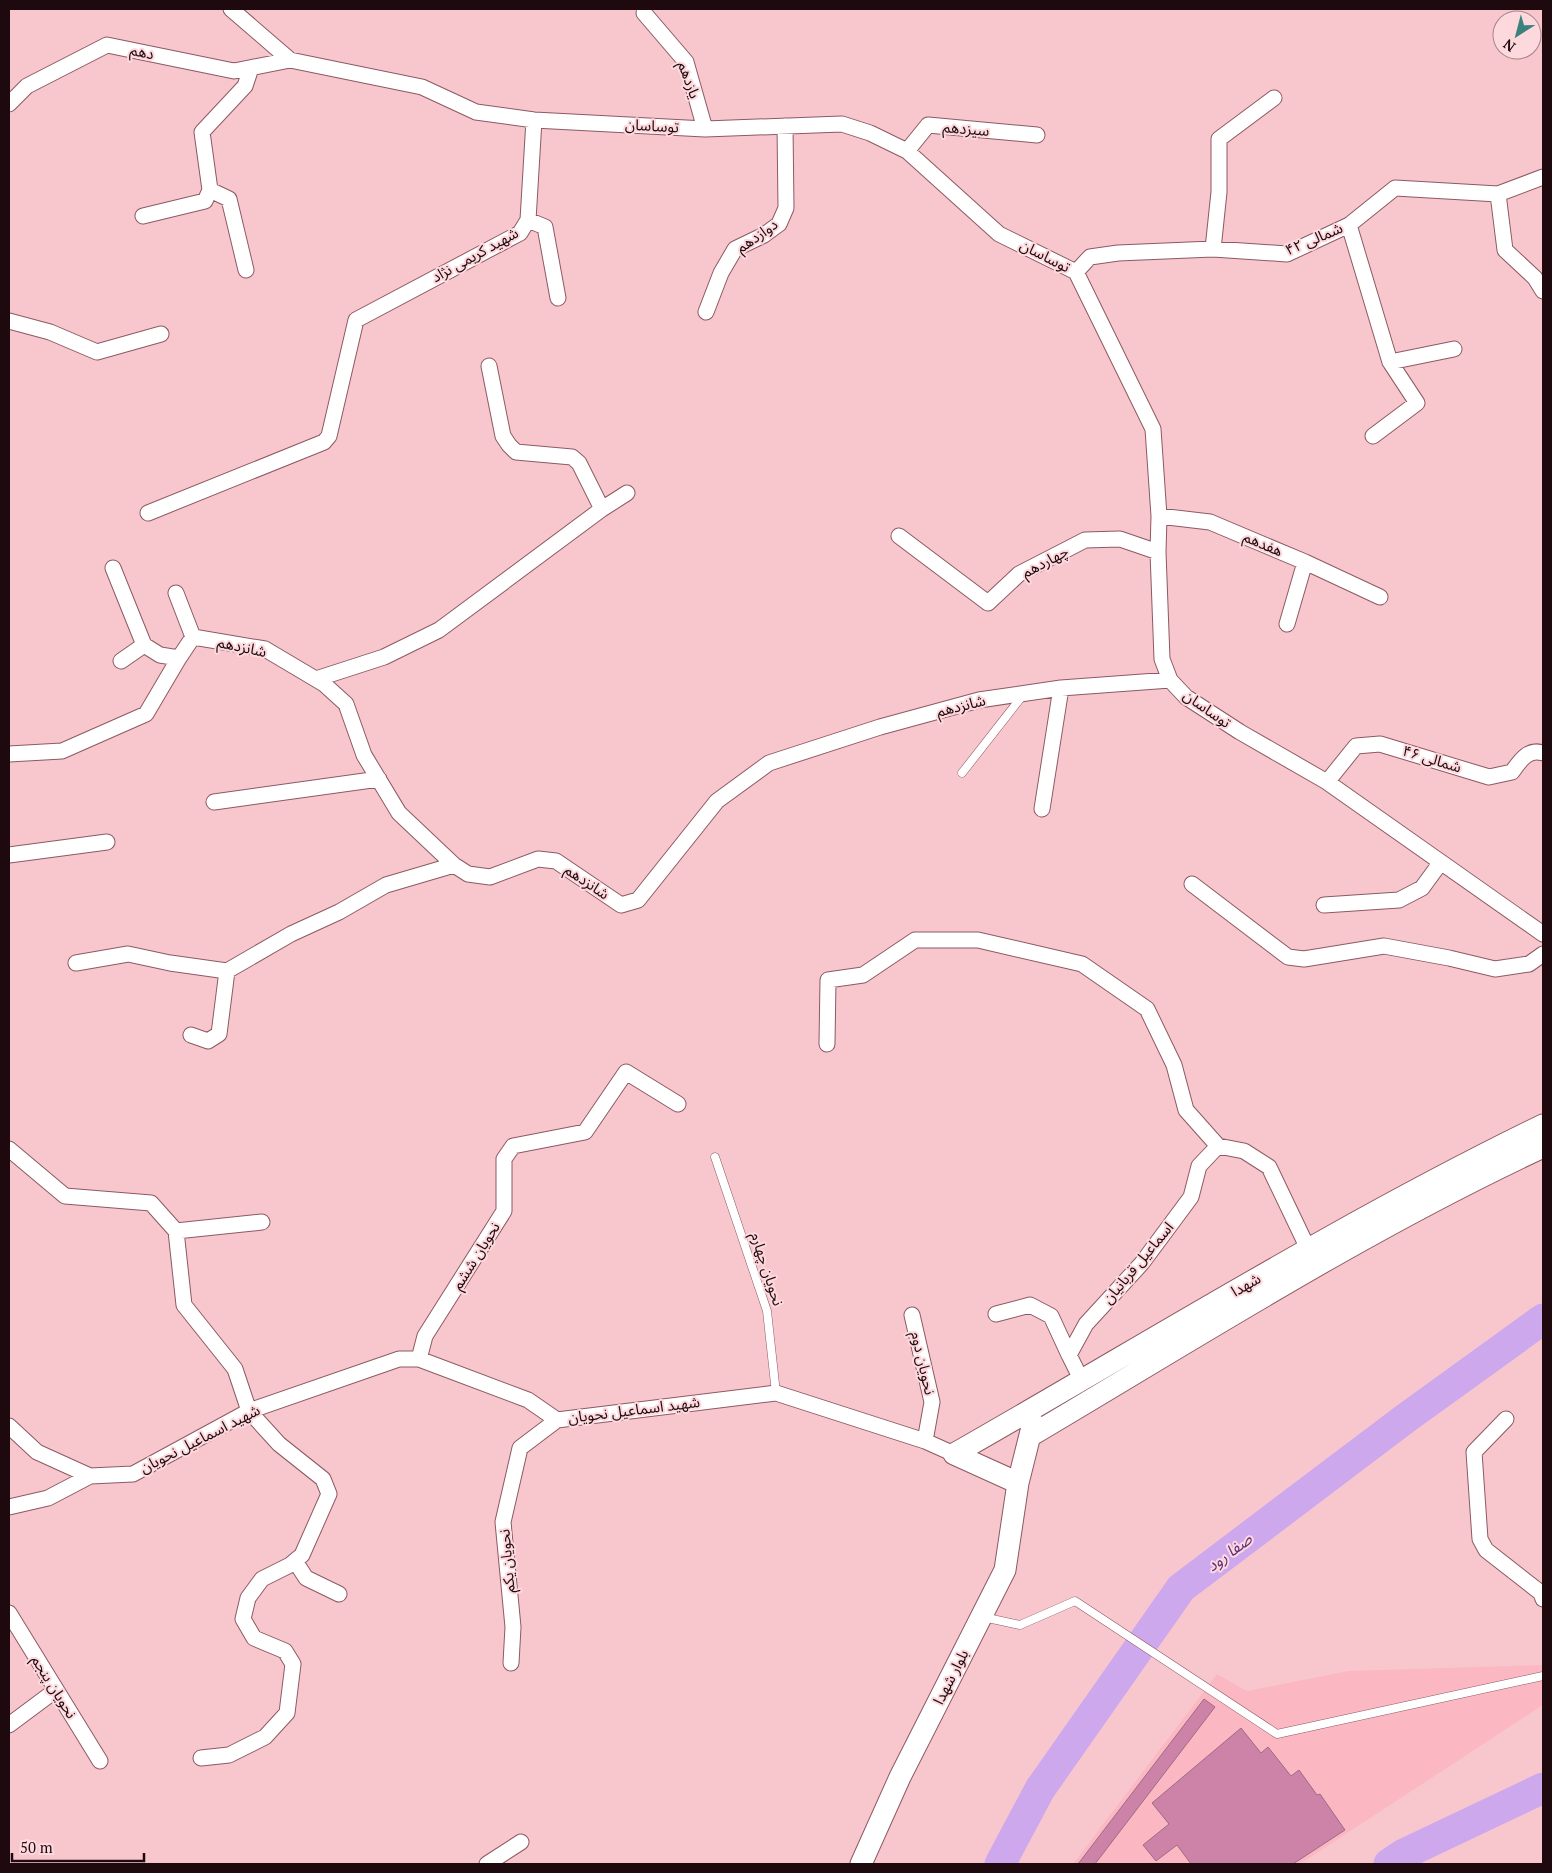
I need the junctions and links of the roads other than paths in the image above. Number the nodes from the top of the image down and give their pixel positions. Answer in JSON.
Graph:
{"nodes":[{"id":1,"x":230,"y":9,"type":"edge"},
{"id":2,"x":644,"y":12,"type":"dead end"},
{"id":3,"x":290,"y":60,"type":"junction"},
{"id":4,"x":251,"y":68,"type":"junction"},
{"id":5,"x":1274,"y":98,"type":"dead end"},
{"id":6,"x":9,"y":104,"type":"edge"},
{"id":7,"x":534,"y":120,"type":"junction"},
{"id":8,"x":785,"y":126,"type":"junction"},
{"id":9,"x":705,"y":129,"type":"junction"},
{"id":10,"x":1036,"y":135,"type":"dead end"},
{"id":11,"x":906,"y":151,"type":"junction"},
{"id":12,"x":1543,"y":177,"type":"edge"},
{"id":13,"x":210,"y":190,"type":"junction"},
{"id":14,"x":1498,"y":194,"type":"junction"},
{"id":15,"x":143,"y":216,"type":"dead end"},
{"id":16,"x":528,"y":220,"type":"junction"},
{"id":17,"x":1348,"y":225,"type":"junction"},
{"id":18,"x":1213,"y":249,"type":"junction"},
{"id":19,"x":246,"y":270,"type":"dead end"},
{"id":20,"x":1076,"y":272,"type":"junction"},
{"id":21,"x":1543,"y":292,"type":"edge"},
{"id":22,"x":558,"y":298,"type":"dead end"},
{"id":23,"x":706,"y":312,"type":"dead end"},
{"id":24,"x":9,"y":321,"type":"edge"},
{"id":25,"x":161,"y":334,"type":"dead end"},
{"id":26,"x":1454,"y":349,"type":"dead end"},
{"id":27,"x":1390,"y":362,"type":"junction"},
{"id":28,"x":489,"y":366,"type":"dead end"},
{"id":29,"x":1373,"y":436,"type":"dead end"},
{"id":30,"x":628,"y":493,"type":"dead end"},
{"id":31,"x":602,"y":509,"type":"junction"},
{"id":32,"x":148,"y":513,"type":"dead end"},
{"id":33,"x":1159,"y":516,"type":"junction"},
{"id":34,"x":899,"y":536,"type":"dead end"},
{"id":35,"x":1158,"y":552,"type":"junction"},
{"id":36,"x":1305,"y":562,"type":"junction"},
{"id":37,"x":113,"y":568,"type":"dead end"},
{"id":38,"x":176,"y":593,"type":"dead end"},
{"id":39,"x":1380,"y":597,"type":"dead end"},
{"id":40,"x":1286,"y":624,"type":"dead end"},
{"id":41,"x":193,"y":637,"type":"junction"},
{"id":42,"x":144,"y":644,"type":"junction"},
{"id":43,"x":179,"y":658,"type":"junction"},
{"id":44,"x":121,"y":661,"type":"dead end"},
{"id":45,"x":316,"y":679,"type":"junction"},
{"id":46,"x":1170,"y":680,"type":"junction"},
{"id":47,"x":1061,"y":688,"type":"junction"},
{"id":48,"x":1025,"y":694,"type":"junction"},
{"id":49,"x":1543,"y":753,"type":"edge"},
{"id":50,"x":9,"y":754,"type":"edge"},
{"id":51,"x":962,"y":773,"type":"dead end"},
{"id":52,"x":379,"y":779,"type":"junction"},
{"id":53,"x":1327,"y":782,"type":"junction"},
{"id":54,"x":214,"y":802,"type":"dead end"},
{"id":55,"x":1042,"y":809,"type":"dead end"},
{"id":56,"x":107,"y":842,"type":"dead end"},
{"id":57,"x":9,"y":855,"type":"edge"},
{"id":58,"x":1441,"y":862,"type":"junction"},
{"id":59,"x":454,"y":865,"type":"junction"},
{"id":60,"x":1192,"y":884,"type":"dead end"},
{"id":61,"x":1324,"y":905,"type":"dead end"},
{"id":62,"x":1543,"y":934,"type":"edge"},
{"id":63,"x":1543,"y":954,"type":"edge"},
{"id":64,"x":76,"y":963,"type":"dead end"},
{"id":65,"x":227,"y":971,"type":"junction"},
{"id":66,"x":192,"y":1034,"type":"dead end"},
{"id":67,"x":827,"y":1044,"type":"dead end"},
{"id":68,"x":678,"y":1104,"type":"dead end"},
{"id":69,"x":1543,"y":1126,"type":"edge"},
{"id":70,"x":1218,"y":1146,"type":"junction"},
{"id":71,"x":1543,"y":1147,"type":"edge"},
{"id":72,"x":9,"y":1149,"type":"edge"},
{"id":73,"x":715,"y":1157,"type":"dead end"},
{"id":74,"x":262,"y":1222,"type":"dead end"},
{"id":75,"x":176,"y":1231,"type":"junction"},
{"id":76,"x":1312,"y":1258,"type":"junction"},
{"id":77,"x":912,"y":1314,"type":"dead end"},
{"id":78,"x":996,"y":1314,"type":"dead end"},
{"id":79,"x":1069,"y":1355,"type":"junction"},
{"id":80,"x":419,"y":1359,"type":"junction"},
{"id":81,"x":1082,"y":1380,"type":"junction"},
{"id":82,"x":776,"y":1393,"type":"junction"},
{"id":83,"x":1037,"y":1407,"type":"junction"},
{"id":84,"x":249,"y":1411,"type":"junction"},
{"id":85,"x":1506,"y":1419,"type":"dead end"},
{"id":86,"x":557,"y":1420,"type":"junction"},
{"id":87,"x":9,"y":1426,"type":"edge"},
{"id":88,"x":1030,"y":1436,"type":"junction"},
{"id":89,"x":925,"y":1441,"type":"junction"},
{"id":90,"x":954,"y":1454,"type":"junction"},
{"id":91,"x":90,"y":1476,"type":"junction"},
{"id":92,"x":1018,"y":1483,"type":"junction"},
{"id":93,"x":9,"y":1507,"type":"edge"},
{"id":94,"x":295,"y":1561,"type":"junction"},
{"id":95,"x":339,"y":1594,"type":"dead end"},
{"id":96,"x":1543,"y":1599,"type":"edge"},
{"id":97,"x":9,"y":1613,"type":"edge"},
{"id":98,"x":981,"y":1617,"type":"junction"},
{"id":99,"x":511,"y":1663,"type":"dead end"},
{"id":100,"x":1543,"y":1676,"type":"edge"},
{"id":101,"x":56,"y":1690,"type":"junction"},
{"id":102,"x":9,"y":1725,"type":"edge"},
{"id":103,"x":201,"y":1758,"type":"dead end"},
{"id":104,"x":100,"y":1761,"type":"dead end"},
{"id":105,"x":520,"y":1842,"type":"dead end"},
{"id":106,"x":486,"y":1864,"type":"edge"},
{"id":107,"x":861,"y":1864,"type":"edge"}],
"edges":[{"from":1,"to":3,"type":"street","name":"توساسان"},
{"from":2,"to":9,"type":"street","name":"یازدهم"},
{"from":3,"to":4,"type":"street","name":"دهم"},
{"from":3,"to":7,"type":"street","name":"توساسان"},
{"from":4,"to":6,"type":"street","name":"دهم"},
{"from":4,"to":13,"type":"street"},
{"from":5,"to":18,"type":"street"},
{"from":7,"to":9,"type":"street","name":"توساسان"},
{"from":7,"to":16,"type":"street","name":"شهید کریمی نژاد"},
{"from":8,"to":9,"type":"street","name":"توساسان"},
{"from":8,"to":11,"type":"street","name":"توساسان"},
{"from":8,"to":23,"type":"street","name":"دوازدهم"},
{"from":10,"to":11,"type":"street","name":"سیزدهم"},
{"from":11,"to":20,"type":"street","name":"توساسان"},
{"from":12,"to":14,"type":"street","name":"شمالی ۴۲"},
{"from":13,"to":15,"type":"street"},
{"from":13,"to":19,"type":"street"},
{"from":14,"to":17,"type":"street","name":"شمالی ۴۲"},
{"from":14,"to":21,"type":"street"},
{"from":16,"to":22,"type":"street"},
{"from":16,"to":32,"type":"street","name":"شهید کریمی نژاد"},
{"from":17,"to":18,"type":"street","name":"شمالی ۴۲"},
{"from":17,"to":27,"type":"street"},
{"from":18,"to":20,"type":"street","name":"شمالی ۴۲"},
{"from":20,"to":33,"type":"street","name":"توساسان"},
{"from":24,"to":25,"type":"street"},
{"from":26,"to":27,"type":"street"},
{"from":27,"to":29,"type":"street"},
{"from":28,"to":31,"type":"street"},
{"from":30,"to":31,"type":"street"},
{"from":31,"to":45,"type":"street"},
{"from":33,"to":35,"type":"street","name":"توساسان"},
{"from":33,"to":36,"type":"street","name":"هفدهم"},
{"from":34,"to":35,"type":"street","name":"چهاردهم"},
{"from":35,"to":46,"type":"street","name":"توساسان"},
{"from":36,"to":39,"type":"street","name":"هفدهم"},
{"from":36,"to":40,"type":"street"},
{"from":37,"to":42,"type":"street"},
{"from":38,"to":41,"type":"street"},
{"from":41,"to":43,"type":"street"},
{"from":41,"to":45,"type":"street","name":"شانزدهم"},
{"from":42,"to":43,"type":"street"},
{"from":42,"to":44,"type":"street"},
{"from":43,"to":50,"type":"street"},
{"from":45,"to":52,"type":"street","name":"شانزدهم"},
{"from":46,"to":47,"type":"street","name":"شانزدهم"},
{"from":46,"to":53,"type":"street","name":"توساسان"},
{"from":47,"to":48,"type":"street","name":"شانزدهم"},
{"from":47,"to":55,"type":"street"},
{"from":48,"to":51,"type":"lane"},
{"from":48,"to":59,"type":"street","name":"شانزدهم"},
{"from":49,"to":53,"type":"street","name":"شمالی ۴۶"},
{"from":52,"to":54,"type":"street"},
{"from":52,"to":59,"type":"street","name":"شانزدهم"},
{"from":53,"to":58,"type":"street","name":"توساسان"},
{"from":56,"to":57,"type":"street"},
{"from":58,"to":61,"type":"street"},
{"from":58,"to":62,"type":"street","name":"توساسان"},
{"from":59,"to":65,"type":"street"},
{"from":60,"to":63,"type":"street"},
{"from":64,"to":65,"type":"street"},
{"from":65,"to":66,"type":"street"},
{"from":67,"to":70,"type":"street"},
{"from":68,"to":80,"type":"street","name":"نحویان ششم"},
{"from":69,"to":76,"type":"main road","name":"شهدا"},
{"from":70,"to":76,"type":"street"},
{"from":70,"to":79,"type":"street","name":"اسماعیل قربانیان"},
{"from":71,"to":76,"type":"main road","name":"شهدا"},
{"from":72,"to":75,"type":"street"},
{"from":73,"to":82,"type":"lane","name":"نحویان چهارم"},
{"from":74,"to":75,"type":"street"},
{"from":75,"to":84,"type":"street"},
{"from":76,"to":81,"type":"main road","name":"شهدا"},
{"from":76,"to":88,"type":"main road","name":"شهدا"},
{"from":77,"to":89,"type":"street","name":"نحویان دوم"},
{"from":78,"to":79,"type":"street"},
{"from":79,"to":81,"type":"street"},
{"from":80,"to":84,"type":"street","name":"شهید اسماعیل نحویان"},
{"from":80,"to":86,"type":"street","name":"شهید اسماعیل نحویان"},
{"from":81,"to":83,"type":"main road","name":"شهدا"},
{"from":82,"to":86,"type":"street","name":"شهید اسماعیل نحویان"},
{"from":82,"to":89,"type":"street","name":"شهید اسماعیل نحویان"},
{"from":83,"to":88,"type":"main road","name":"بلوار شهدا"},
{"from":83,"to":90,"type":"main road","name":"شهدا"},
{"from":84,"to":91,"type":"street","name":"شهید اسماعیل نحویان"},
{"from":84,"to":94,"type":"street"},
{"from":85,"to":96,"type":"street"},
{"from":86,"to":99,"type":"street","name":"نحویان یکم"},
{"from":87,"to":91,"type":"street"},
{"from":88,"to":92,"type":"main road","name":"بلوار شهدا"},
{"from":89,"to":90,"type":"street","name":"شهید اسماعیل نحویان"},
{"from":90,"to":92,"type":"main road","name":"شهید اسماعیل نحویان"},
{"from":91,"to":93,"type":"street","name":"شهید اسماعیل نحویان"},
{"from":92,"to":98,"type":"main road","name":"بلوار شهدا"},
{"from":94,"to":95,"type":"street"},
{"from":94,"to":103,"type":"street"},
{"from":97,"to":101,"type":"street","name":"نحویان پنجم"},
{"from":98,"to":100,"type":"lane"},
{"from":98,"to":107,"type":"main road","name":"بلوار شهدا"},
{"from":101,"to":102,"type":"street"},
{"from":101,"to":104,"type":"street","name":"نحویان پنجم"},
{"from":105,"to":106,"type":"street"}]}
